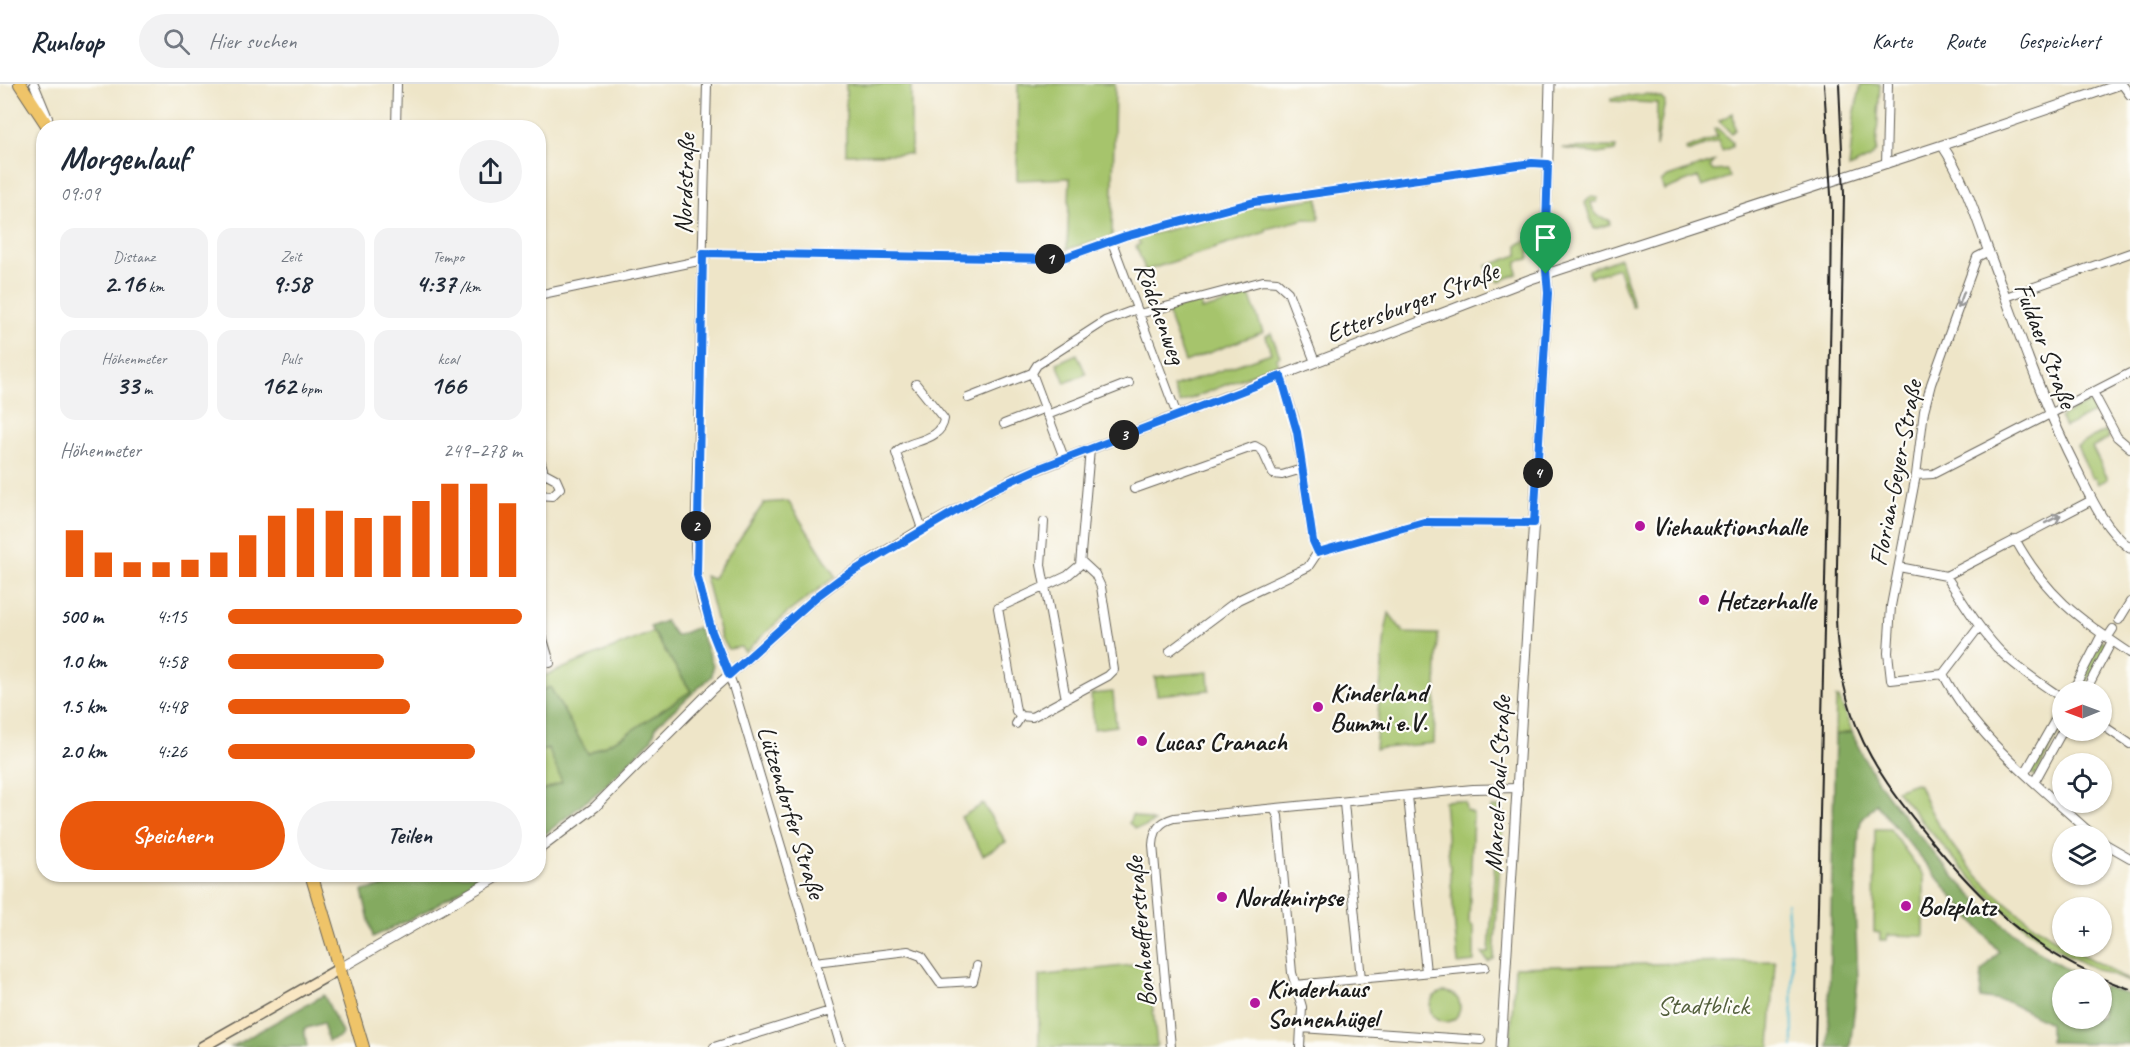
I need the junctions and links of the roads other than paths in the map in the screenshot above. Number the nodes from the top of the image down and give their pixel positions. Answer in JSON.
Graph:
{"nodes":[{"id":1,"x":20,"y":84,"type":"edge"},
{"id":2,"x":34,"y":84,"type":"edge"},
{"id":3,"x":397,"y":84,"type":"edge"},
{"id":4,"x":707,"y":84,"type":"edge"},
{"id":5,"x":1550,"y":84,"type":"edge"},
{"id":6,"x":1888,"y":84,"type":"edge"},
{"id":7,"x":2121,"y":84,"type":"edge"},
{"id":8,"x":2130,"y":95,"type":"edge"},
{"id":9,"x":45,"y":120,"type":"edge"},
{"id":10,"x":47,"y":120,"type":"edge"},
{"id":11,"x":396,"y":120,"type":"edge"},
{"id":12,"x":1942,"y":145,"type":"junction"},
{"id":13,"x":1548,"y":164,"type":"junction"},
{"id":14,"x":1886,"y":164,"type":"junction"},
{"id":15,"x":1112,"y":242,"type":"junction"},
{"id":16,"x":1989,"y":251,"type":"junction"},
{"id":17,"x":2130,"y":253,"type":"edge"},
{"id":18,"x":703,"y":256,"type":"junction"},
{"id":19,"x":1546,"y":274,"type":"junction"},
{"id":20,"x":546,"y":293,"type":"edge"},
{"id":21,"x":2006,"y":297,"type":"junction"},
{"id":22,"x":1138,"y":311,"type":"junction"},
{"id":23,"x":1315,"y":362,"type":"junction"},
{"id":24,"x":1032,"y":373,"type":"junction"},
{"id":25,"x":2130,"y":373,"type":"edge"},
{"id":26,"x":1281,"y":376,"type":"junction"},
{"id":27,"x":1128,"y":383,"type":"dead end"},
{"id":28,"x":916,"y":384,"type":"dead end"},
{"id":29,"x":2093,"y":392,"type":"junction"},
{"id":30,"x":968,"y":398,"type":"dead end"},
{"id":31,"x":1046,"y":411,"type":"junction"},
{"id":32,"x":1177,"y":415,"type":"junction"},
{"id":33,"x":2049,"y":415,"type":"junction"},
{"id":34,"x":1004,"y":424,"type":"dead end"},
{"id":35,"x":1089,"y":448,"type":"junction"},
{"id":36,"x":2130,"y":448,"type":"edge"},
{"id":37,"x":1064,"y":458,"type":"junction"},
{"id":38,"x":1302,"y":469,"type":"junction"},
{"id":39,"x":546,"y":474,"type":"edge"},
{"id":40,"x":1916,"y":475,"type":"junction"},
{"id":41,"x":1134,"y":489,"type":"dead end"},
{"id":42,"x":546,"y":496,"type":"edge"},
{"id":43,"x":2092,"y":500,"type":"junction"},
{"id":44,"x":1044,"y":522,"type":"dead end"},
{"id":45,"x":1534,"y":523,"type":"junction"},
{"id":46,"x":922,"y":529,"type":"junction"},
{"id":47,"x":2015,"y":539,"type":"junction"},
{"id":48,"x":2130,"y":548,"type":"edge"},
{"id":49,"x":1318,"y":552,"type":"junction"},
{"id":50,"x":1081,"y":561,"type":"junction"},
{"id":51,"x":1899,"y":567,"type":"junction"},
{"id":52,"x":1946,"y":576,"type":"junction"},
{"id":53,"x":1045,"y":586,"type":"junction"},
{"id":54,"x":2130,"y":602,"type":"edge"},
{"id":55,"x":2119,"y":620,"type":"dead end"},
{"id":56,"x":1979,"y":627,"type":"junction"},
{"id":57,"x":2113,"y":629,"type":"dead end"},
{"id":58,"x":2107,"y":638,"type":"junction"},
{"id":59,"x":546,"y":649,"type":"edge"},
{"id":60,"x":1170,"y":651,"type":"dead end"},
{"id":61,"x":2130,"y":653,"type":"edge"},
{"id":62,"x":550,"y":663,"type":"dead end"},
{"id":63,"x":1942,"y":674,"type":"junction"},
{"id":64,"x":729,"y":675,"type":"junction"},
{"id":65,"x":2079,"y":681,"type":"edge"},
{"id":66,"x":2089,"y":681,"type":"edge"},
{"id":67,"x":2052,"y":692,"type":"edge"},
{"id":68,"x":1066,"y":699,"type":"junction"},
{"id":69,"x":2052,"y":726,"type":"edge"},
{"id":70,"x":2112,"y":732,"type":"edge"},
{"id":71,"x":2057,"y":741,"type":"edge"},
{"id":72,"x":2130,"y":744,"type":"edge"},
{"id":73,"x":2025,"y":773,"type":"junction"},
{"id":74,"x":2035,"y":782,"type":"junction"},
{"id":75,"x":1518,"y":788,"type":"junction"},
{"id":76,"x":1408,"y":796,"type":"junction"},
{"id":77,"x":1344,"y":803,"type":"junction"},
{"id":78,"x":1274,"y":809,"type":"junction"},
{"id":79,"x":2082,"y":825,"type":"edge"},
{"id":80,"x":546,"y":844,"type":"edge"},
{"id":81,"x":2112,"y":848,"type":"edge"},
{"id":82,"x":2130,"y":858,"type":"edge"},
{"id":83,"x":312,"y":882,"type":"edge"},
{"id":84,"x":489,"y":882,"type":"edge"},
{"id":85,"x":815,"y":962,"type":"junction"},
{"id":86,"x":977,"y":966,"type":"dead end"},
{"id":87,"x":1485,"y":967,"type":"dead end"},
{"id":88,"x":339,"y":969,"type":"junction"},
{"id":89,"x":1426,"y":972,"type":"junction"},
{"id":90,"x":1361,"y":978,"type":"junction"},
{"id":91,"x":1295,"y":985,"type":"junction"},
{"id":92,"x":830,"y":1011,"type":"junction"},
{"id":93,"x":1301,"y":1028,"type":"junction"},
{"id":94,"x":1481,"y":1040,"type":"dead end"},
{"id":95,"x":202,"y":1047,"type":"edge"},
{"id":96,"x":363,"y":1047,"type":"edge"},
{"id":97,"x":714,"y":1047,"type":"edge"},
{"id":98,"x":841,"y":1047,"type":"edge"},
{"id":99,"x":1171,"y":1047,"type":"edge"},
{"id":100,"x":1300,"y":1047,"type":"edge"},
{"id":101,"x":1501,"y":1047,"type":"edge"}],
"edges":[{"from":1,"to":9,"type":"main road"},
{"from":2,"to":10,"type":"street"},
{"from":3,"to":11,"type":"street"},
{"from":4,"to":18,"type":"street","name":"Nordstraße"},
{"from":5,"to":13,"type":"street","name":"Marcel-Paul-Straße"},
{"from":6,"to":14,"type":"street"},
{"from":7,"to":8,"type":"street"},
{"from":7,"to":12,"type":"street","name":"Ettersburger Straße"},
{"from":12,"to":14,"type":"street","name":"Ettersburger Straße"},
{"from":12,"to":16,"type":"street","name":"Fuldaer Straße"},
{"from":13,"to":15,"type":"street"},
{"from":13,"to":19,"type":"street","name":"Marcel-Paul-Straße"},
{"from":14,"to":19,"type":"street","name":"Ettersburger Straße"},
{"from":15,"to":18,"type":"street","name":"Rödchenweg"},
{"from":15,"to":22,"type":"street","name":"Rödchenweg"},
{"from":16,"to":21,"type":"street","name":"Fuldaer Straße"},
{"from":16,"to":40,"type":"street","name":"Florian-Geyer-Straße","one_way":true},
{"from":17,"to":21,"type":"street"},
{"from":18,"to":20,"type":"street","name":"Rödchenweg"},
{"from":18,"to":64,"type":"street","name":"Nordstraße"},
{"from":19,"to":23,"type":"street","name":"Ettersburger Straße"},
{"from":19,"to":45,"type":"street","name":"Marcel-Paul-Straße"},
{"from":21,"to":33,"type":"street","name":"Fuldaer Straße"},
{"from":22,"to":23,"type":"street"},
{"from":22,"to":24,"type":"street"},
{"from":22,"to":32,"type":"street","name":"Rödchenweg"},
{"from":23,"to":26,"type":"street","name":"Ettersburger Straße"},
{"from":24,"to":30,"type":"street"},
{"from":24,"to":31,"type":"street"},
{"from":25,"to":29,"type":"street"},
{"from":26,"to":32,"type":"street","name":"Ettersburger Straße"},
{"from":26,"to":38,"type":"street"},
{"from":27,"to":31,"type":"street"},
{"from":28,"to":46,"type":"street"},
{"from":29,"to":33,"type":"street"},
{"from":29,"to":36,"type":"street"},
{"from":31,"to":34,"type":"street"},
{"from":31,"to":37,"type":"street"},
{"from":32,"to":35,"type":"street","name":"Ettersburger Straße"},
{"from":33,"to":40,"type":"street"},
{"from":33,"to":43,"type":"street","name":"Fuldaer Straße"},
{"from":35,"to":37,"type":"street","name":"Ettersburger Straße"},
{"from":35,"to":50,"type":"street"},
{"from":37,"to":46,"type":"street","name":"Ettersburger Straße"},
{"from":38,"to":41,"type":"street"},
{"from":38,"to":49,"type":"street"},
{"from":39,"to":42,"type":"street"},
{"from":40,"to":51,"type":"street","name":"Florian-Geyer-Straße"},
{"from":47,"to":43,"type":"street","one_way":true},
{"from":43,"to":48,"type":"street","name":"Fuldaer Straße"},
{"from":44,"to":53,"type":"street"},
{"from":45,"to":49,"type":"street"},
{"from":45,"to":75,"type":"street","name":"Marcel-Paul-Straße"},
{"from":46,"to":64,"type":"street","name":"Ettersburger Straße"},
{"from":47,"to":52,"type":"street"},
{"from":47,"to":58,"type":"street"},
{"from":49,"to":60,"type":"street"},
{"from":50,"to":53,"type":"street"},
{"from":50,"to":68,"type":"street"},
{"from":51,"to":52,"type":"street"},
{"from":51,"to":63,"type":"street","name":"Florian-Geyer-Straße"},
{"from":52,"to":56,"type":"street"},
{"from":53,"to":68,"type":"street"},
{"from":53,"to":68,"type":"street"},
{"from":54,"to":55,"type":"street"},
{"from":56,"to":63,"type":"street"},
{"from":56,"to":67,"type":"street"},
{"from":57,"to":58,"type":"street"},
{"from":58,"to":61,"type":"street"},
{"from":58,"to":65,"type":"street"},
{"from":58,"to":66,"type":"street"},
{"from":59,"to":62,"type":"street"},
{"from":63,"to":73,"type":"street"},
{"from":64,"to":80,"type":"street","name":"Ettersburger Straße"},
{"from":64,"to":85,"type":"street","name":"Lützendorfer Straße"},
{"from":69,"to":73,"type":"street"},
{"from":70,"to":72,"type":"street"},
{"from":71,"to":74,"type":"street"},
{"from":73,"to":74,"type":"street"},
{"from":74,"to":79,"type":"street"},
{"from":75,"to":76,"type":"street","name":"Bonhoefferstraße"},
{"from":75,"to":101,"type":"street","name":"Marcel-Paul-Straße"},
{"from":76,"to":77,"type":"street","name":"Bonhoefferstraße"},
{"from":76,"to":89,"type":"street"},
{"from":77,"to":78,"type":"street","name":"Bonhoefferstraße"},
{"from":77,"to":90,"type":"street"},
{"from":78,"to":91,"type":"street"},
{"from":78,"to":99,"type":"street","name":"Bonhoefferstraße"},
{"from":81,"to":82,"type":"street"},
{"from":83,"to":88,"type":"main road"},
{"from":84,"to":88,"type":"street"},
{"from":85,"to":86,"type":"street"},
{"from":85,"to":92,"type":"street","name":"Lützendorfer Straße"},
{"from":87,"to":89,"type":"street"},
{"from":88,"to":95,"type":"main road"},
{"from":88,"to":96,"type":"main road"},
{"from":89,"to":90,"type":"street"},
{"from":90,"to":91,"type":"street"},
{"from":91,"to":93,"type":"street"},
{"from":92,"to":97,"type":"street"},
{"from":92,"to":98,"type":"street","name":"Lützendorfer Straße"},
{"from":93,"to":94,"type":"street"},
{"from":93,"to":100,"type":"street"}]}
